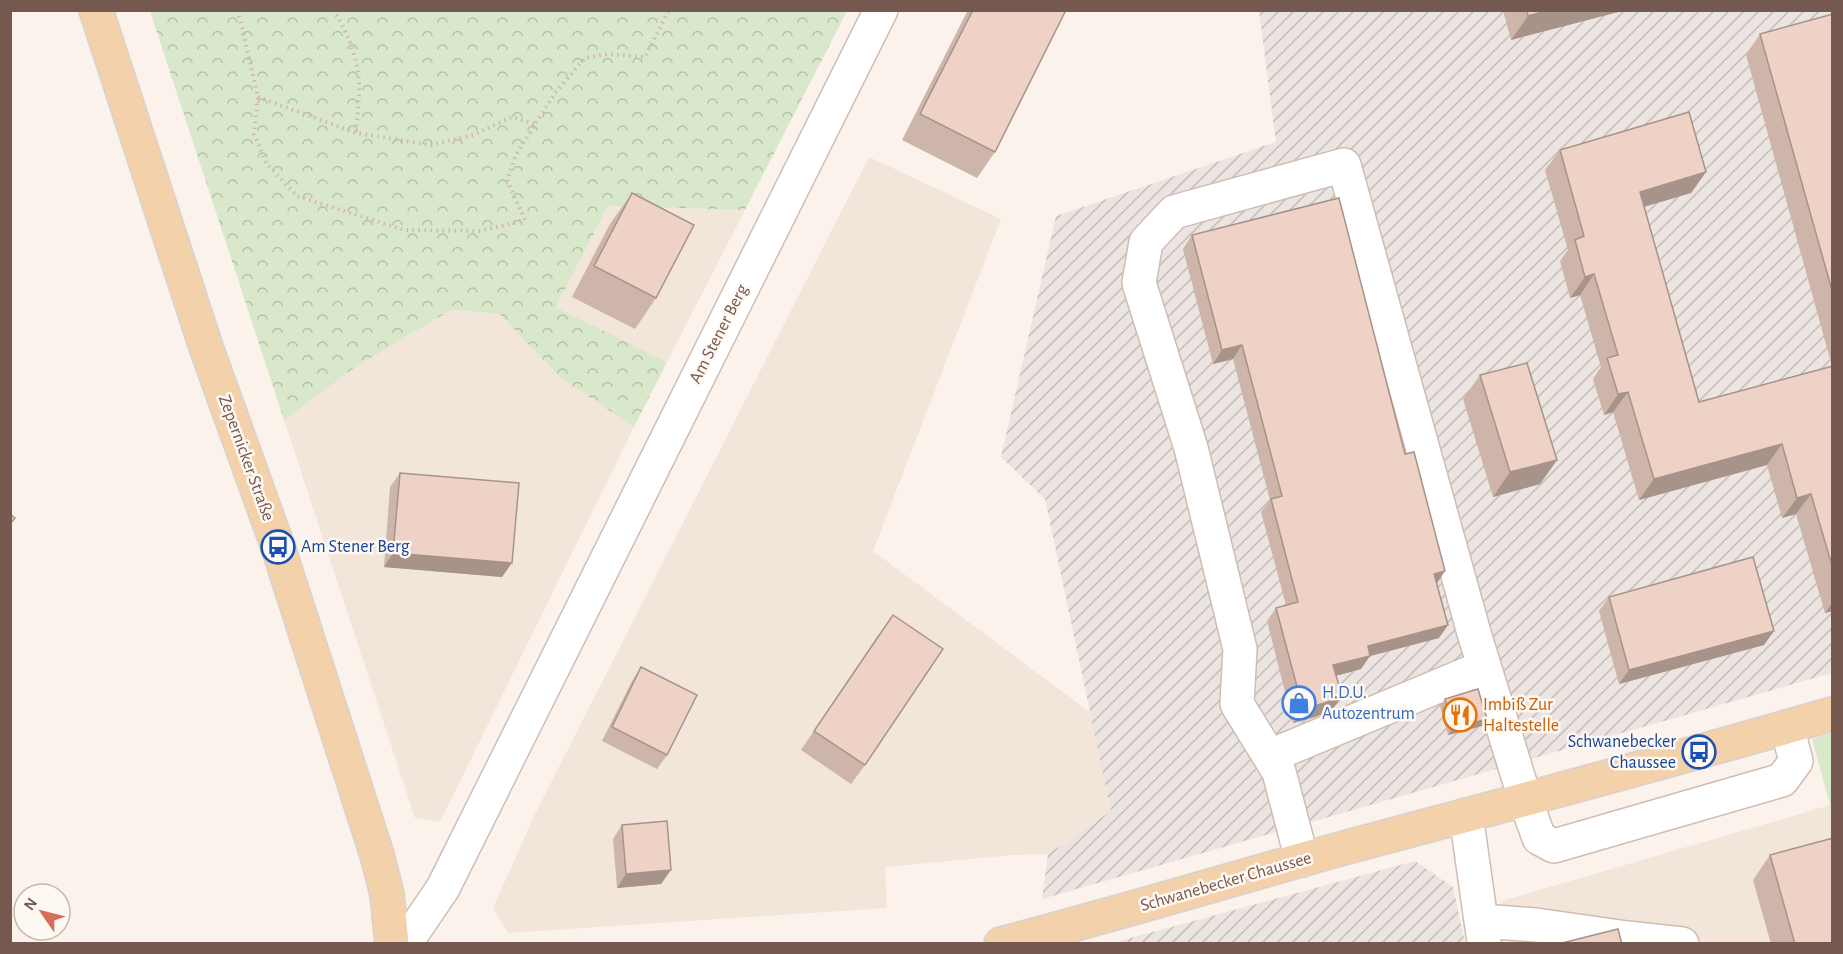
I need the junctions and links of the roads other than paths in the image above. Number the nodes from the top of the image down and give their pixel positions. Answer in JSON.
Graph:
{"nodes":[{"id":1,"x":96,"y":10,"type":"edge"},
{"id":2,"x":881,"y":10,"type":"edge"},
{"id":3,"x":1484,"y":668,"type":"junction"},
{"id":4,"x":1833,"y":714,"type":"edge"},
{"id":5,"x":1786,"y":727,"type":"junction"},
{"id":6,"x":1270,"y":756,"type":"junction"},
{"id":7,"x":1525,"y":799,"type":"junction"},
{"id":8,"x":1466,"y":815,"type":"junction"},
{"id":9,"x":1302,"y":860,"type":"junction"},
{"id":10,"x":1483,"y":932,"type":"edge"},
{"id":11,"x":1628,"y":941,"type":"edge"},
{"id":12,"x":392,"y":944,"type":"edge"},
{"id":13,"x":405,"y":944,"type":"edge"},
{"id":14,"x":1000,"y":944,"type":"edge"},
{"id":15,"x":1682,"y":944,"type":"edge"}],
"edges":[{"from":1,"to":12,"type":"main road","name":"Zepernicker Straße"},
{"from":2,"to":13,"type":"street","name":"Am Stener Berg"},
{"from":3,"to":6,"type":"street"},
{"from":3,"to":6,"type":"street"},
{"from":3,"to":7,"type":"street"},
{"from":4,"to":5,"type":"main road","name":"Schwanebecker Chaussee"},
{"from":5,"to":7,"type":"main road","name":"Schwanebecker Chaussee"},
{"from":5,"to":7,"type":"street"},
{"from":6,"to":9,"type":"street"},
{"from":7,"to":8,"type":"main road","name":"Schwanebecker Chaussee"},
{"from":8,"to":9,"type":"main road","name":"Schwanebecker Chaussee"},
{"from":8,"to":10,"type":"street"},
{"from":9,"to":14,"type":"main road","name":"Schwanebecker Chaussee"},
{"from":10,"to":11,"type":"street"},
{"from":11,"to":15,"type":"street"}]}
